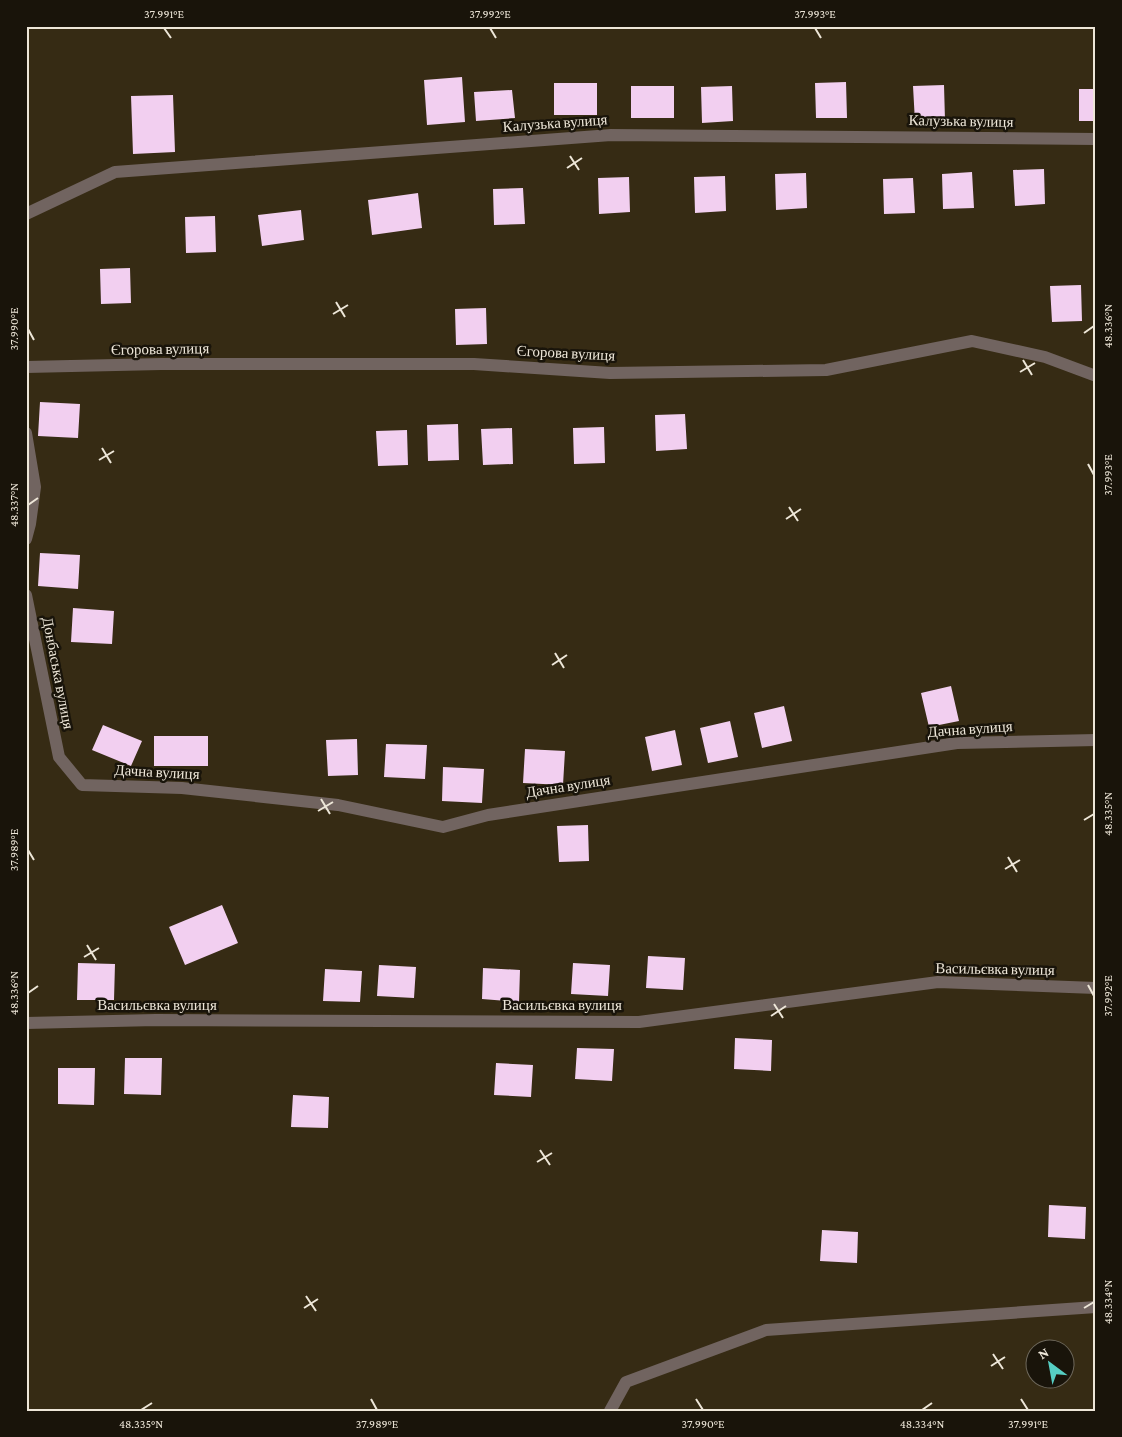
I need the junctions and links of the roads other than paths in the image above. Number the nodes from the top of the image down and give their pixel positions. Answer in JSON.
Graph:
{"nodes":[{"id":1,"x":1096,"y":139,"type":"edge"},
{"id":2,"x":26,"y":214,"type":"edge"},
{"id":3,"x":26,"y":368,"type":"edge"},
{"id":4,"x":1096,"y":376,"type":"edge"},
{"id":5,"x":26,"y":434,"type":"edge"},
{"id":6,"x":26,"y":539,"type":"edge"},
{"id":7,"x":26,"y":595,"type":"edge"},
{"id":8,"x":1096,"y":740,"type":"edge"},
{"id":9,"x":59,"y":757,"type":"joint"},
{"id":10,"x":1096,"y":988,"type":"edge"},
{"id":11,"x":26,"y":1023,"type":"edge"},
{"id":12,"x":1096,"y":1307,"type":"edge"},
{"id":13,"x":610,"y":1411,"type":"edge"}],
"edges":[{"from":1,"to":2,"type":"street","name":"Калузька вулиця"},
{"from":3,"to":4,"type":"street","name":"Єгорова вулиця"},
{"from":5,"to":6,"type":"street"},
{"from":7,"to":9,"type":"street","name":"Донбаська вулиця"},
{"from":8,"to":9,"type":"street","name":"Дачна вулиця"},
{"from":10,"to":11,"type":"street","name":"Васильєвка вулиця"},
{"from":12,"to":13,"type":"street"}]}
